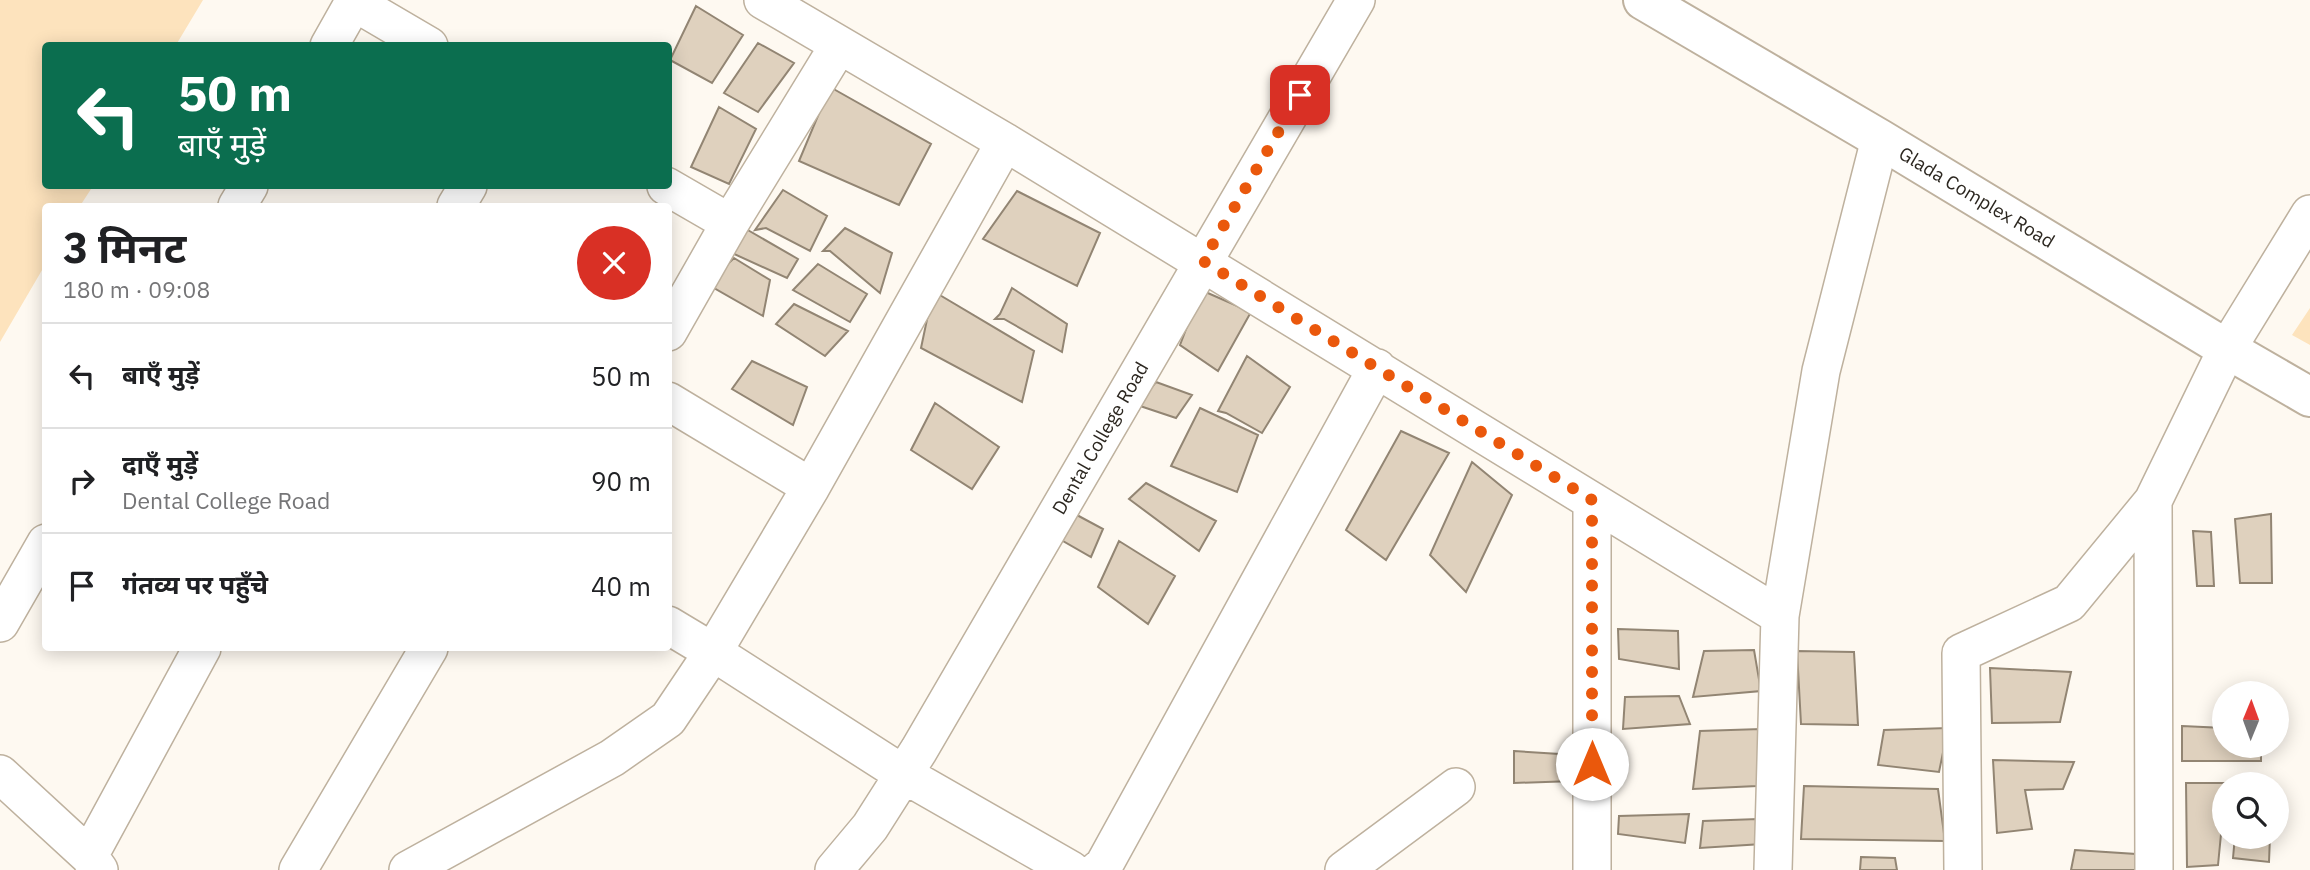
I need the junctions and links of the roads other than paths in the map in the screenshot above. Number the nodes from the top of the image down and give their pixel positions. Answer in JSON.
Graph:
{"nodes":[{"id":1,"x":763,"y":0,"type":"edge"},
{"id":2,"x":1356,"y":0,"type":"edge"},
{"id":3,"x":1643,"y":0,"type":"edge"},
{"id":4,"x":354,"y":1,"type":"edge"},
{"id":5,"x":331,"y":42,"type":"edge"},
{"id":6,"x":422,"y":42,"type":"edge"},
{"id":7,"x":839,"y":45,"type":"junction"},
{"id":8,"x":1880,"y":139,"type":"junction"},
{"id":9,"x":1005,"y":142,"type":"junction"},
{"id":10,"x":671,"y":189,"type":"edge"},
{"id":11,"x":2310,"y":214,"type":"edge"},
{"id":12,"x":730,"y":223,"type":"junction"},
{"id":13,"x":1203,"y":261,"type":"junction"},
{"id":14,"x":672,"y":325,"type":"edge"},
{"id":15,"x":2227,"y":349,"type":"junction"},
{"id":16,"x":1377,"y":368,"type":"junction"},
{"id":17,"x":2310,"y":397,"type":"edge"},
{"id":18,"x":672,"y":403,"type":"edge"},
{"id":19,"x":811,"y":487,"type":"junction"},
{"id":20,"x":1592,"y":500,"type":"junction"},
{"id":21,"x":2153,"y":500,"type":"junction"},
{"id":22,"x":42,"y":550,"type":"edge"},
{"id":23,"x":1780,"y":616,"type":"junction"},
{"id":24,"x":0,"y":623,"type":"edge"},
{"id":25,"x":672,"y":627,"type":"edge"},
{"id":26,"x":200,"y":651,"type":"edge"},
{"id":27,"x":427,"y":651,"type":"edge"},
{"id":28,"x":713,"y":652,"type":"junction"},
{"id":29,"x":0,"y":774,"type":"edge"},
{"id":30,"x":903,"y":774,"type":"junction"},
{"id":31,"x":1456,"y":787,"type":"dead end"},
{"id":32,"x":94,"y":863,"type":"edge"},
{"id":33,"x":298,"y":870,"type":"edge"},
{"id":34,"x":408,"y":870,"type":"edge"},
{"id":35,"x":834,"y":870,"type":"edge"},
{"id":36,"x":1071,"y":870,"type":"edge"},
{"id":37,"x":1098,"y":870,"type":"edge"},
{"id":38,"x":1344,"y":870,"type":"edge"},
{"id":39,"x":1592,"y":870,"type":"edge"},
{"id":40,"x":1773,"y":870,"type":"edge"},
{"id":41,"x":1963,"y":870,"type":"edge"},
{"id":42,"x":2154,"y":870,"type":"edge"}],
"edges":[{"from":1,"to":7,"type":"street"},
{"from":2,"to":13,"type":"street","name":"Dental College Road"},
{"from":3,"to":8,"type":"street","name":"Glada Complex Road"},
{"from":4,"to":5,"type":"street"},
{"from":4,"to":6,"type":"street"},
{"from":7,"to":9,"type":"street"},
{"from":7,"to":12,"type":"street"},
{"from":8,"to":15,"type":"street","name":"Glada Complex Road"},
{"from":8,"to":23,"type":"street"},
{"from":9,"to":13,"type":"street"},
{"from":9,"to":19,"type":"street"},
{"from":10,"to":12,"type":"street"},
{"from":11,"to":15,"type":"street"},
{"from":12,"to":14,"type":"street"},
{"from":13,"to":16,"type":"street"},
{"from":13,"to":30,"type":"street","name":"Dental College Road"},
{"from":15,"to":17,"type":"street","name":"Glada Complex Road"},
{"from":15,"to":21,"type":"street"},
{"from":16,"to":20,"type":"street"},
{"from":16,"to":37,"type":"street"},
{"from":18,"to":19,"type":"street"},
{"from":19,"to":28,"type":"street"},
{"from":20,"to":23,"type":"street"},
{"from":20,"to":39,"type":"street"},
{"from":21,"to":41,"type":"street"},
{"from":21,"to":42,"type":"street"},
{"from":22,"to":24,"type":"street"},
{"from":23,"to":40,"type":"street"},
{"from":25,"to":28,"type":"street"},
{"from":26,"to":32,"type":"street"},
{"from":27,"to":33,"type":"street"},
{"from":28,"to":30,"type":"street"},
{"from":28,"to":34,"type":"street"},
{"from":29,"to":32,"type":"street"},
{"from":30,"to":35,"type":"street","name":"Dental College Road"},
{"from":30,"to":36,"type":"street"},
{"from":31,"to":38,"type":"street"}]}
